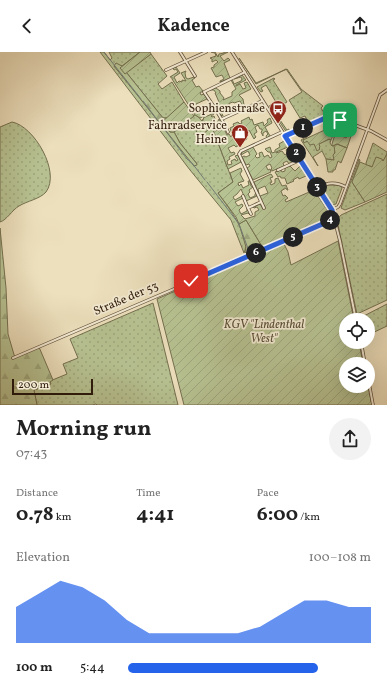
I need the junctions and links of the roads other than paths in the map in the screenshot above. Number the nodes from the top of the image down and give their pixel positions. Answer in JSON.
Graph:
{"nodes":[{"id":1,"x":180,"y":52,"type":"edge"},
{"id":2,"x":206,"y":52,"type":"edge"},
{"id":3,"x":232,"y":52,"type":"edge"},
{"id":4,"x":186,"y":61,"type":"junction"},
{"id":5,"x":166,"y":70,"type":"dead end"},
{"id":6,"x":244,"y":72,"type":"junction"},
{"id":7,"x":195,"y":76,"type":"dead end"},
{"id":8,"x":386,"y":91,"type":"edge"},
{"id":9,"x":262,"y":100,"type":"junction"},
{"id":10,"x":222,"y":119,"type":"junction"},
{"id":11,"x":367,"y":130,"type":"junction"},
{"id":12,"x":228,"y":132,"type":"dead end"},
{"id":13,"x":282,"y":132,"type":"junction"},
{"id":14,"x":285,"y":136,"type":"junction"},
{"id":15,"x":387,"y":140,"type":"edge"},
{"id":16,"x":300,"y":160,"type":"junction"},
{"id":17,"x":278,"y":170,"type":"dead end"},
{"id":18,"x":346,"y":187,"type":"junction"},
{"id":19,"x":318,"y":188,"type":"junction"},
{"id":20,"x":243,"y":196,"type":"dead end"},
{"id":21,"x":262,"y":202,"type":"junction"},
{"id":22,"x":248,"y":208,"type":"junction"},
{"id":23,"x":264,"y":208,"type":"dead end"},
{"id":24,"x":332,"y":210,"type":"junction"},
{"id":25,"x":251,"y":214,"type":"dead end"},
{"id":26,"x":334,"y":219,"type":"junction"},
{"id":27,"x":354,"y":313,"type":"edge"},
{"id":28,"x":13,"y":358,"type":"dead end"},
{"id":29,"x":371,"y":393,"type":"edge"},
{"id":30,"x":374,"y":405,"type":"edge"}],
"edges":[{"from":1,"to":4,"type":"street"},
{"from":2,"to":4,"type":"street"},
{"from":3,"to":6,"type":"street"},
{"from":4,"to":5,"type":"street"},
{"from":4,"to":7,"type":"street"},
{"from":6,"to":9,"type":"street"},
{"from":6,"to":10,"type":"street"},
{"from":8,"to":11,"type":"street"},
{"from":9,"to":10,"type":"street"},
{"from":9,"to":13,"type":"street"},
{"from":10,"to":12,"type":"street"},
{"from":11,"to":14,"type":"street"},
{"from":11,"to":15,"type":"street"},
{"from":11,"to":18,"type":"street"},
{"from":13,"to":14,"type":"street"},
{"from":13,"to":21,"type":"street"},
{"from":14,"to":16,"type":"street"},
{"from":16,"to":17,"type":"street"},
{"from":16,"to":19,"type":"street"},
{"from":18,"to":19,"type":"street"},
{"from":18,"to":24,"type":"street"},
{"from":19,"to":24,"type":"street"},
{"from":20,"to":22,"type":"street"},
{"from":21,"to":22,"type":"street"},
{"from":21,"to":23,"type":"street"},
{"from":22,"to":25,"type":"street"},
{"from":24,"to":26,"type":"street"},
{"from":26,"to":27,"type":"street"},
{"from":26,"to":28,"type":"street","name":"Straße der 53"},
{"from":29,"to":30,"type":"street"}]}
